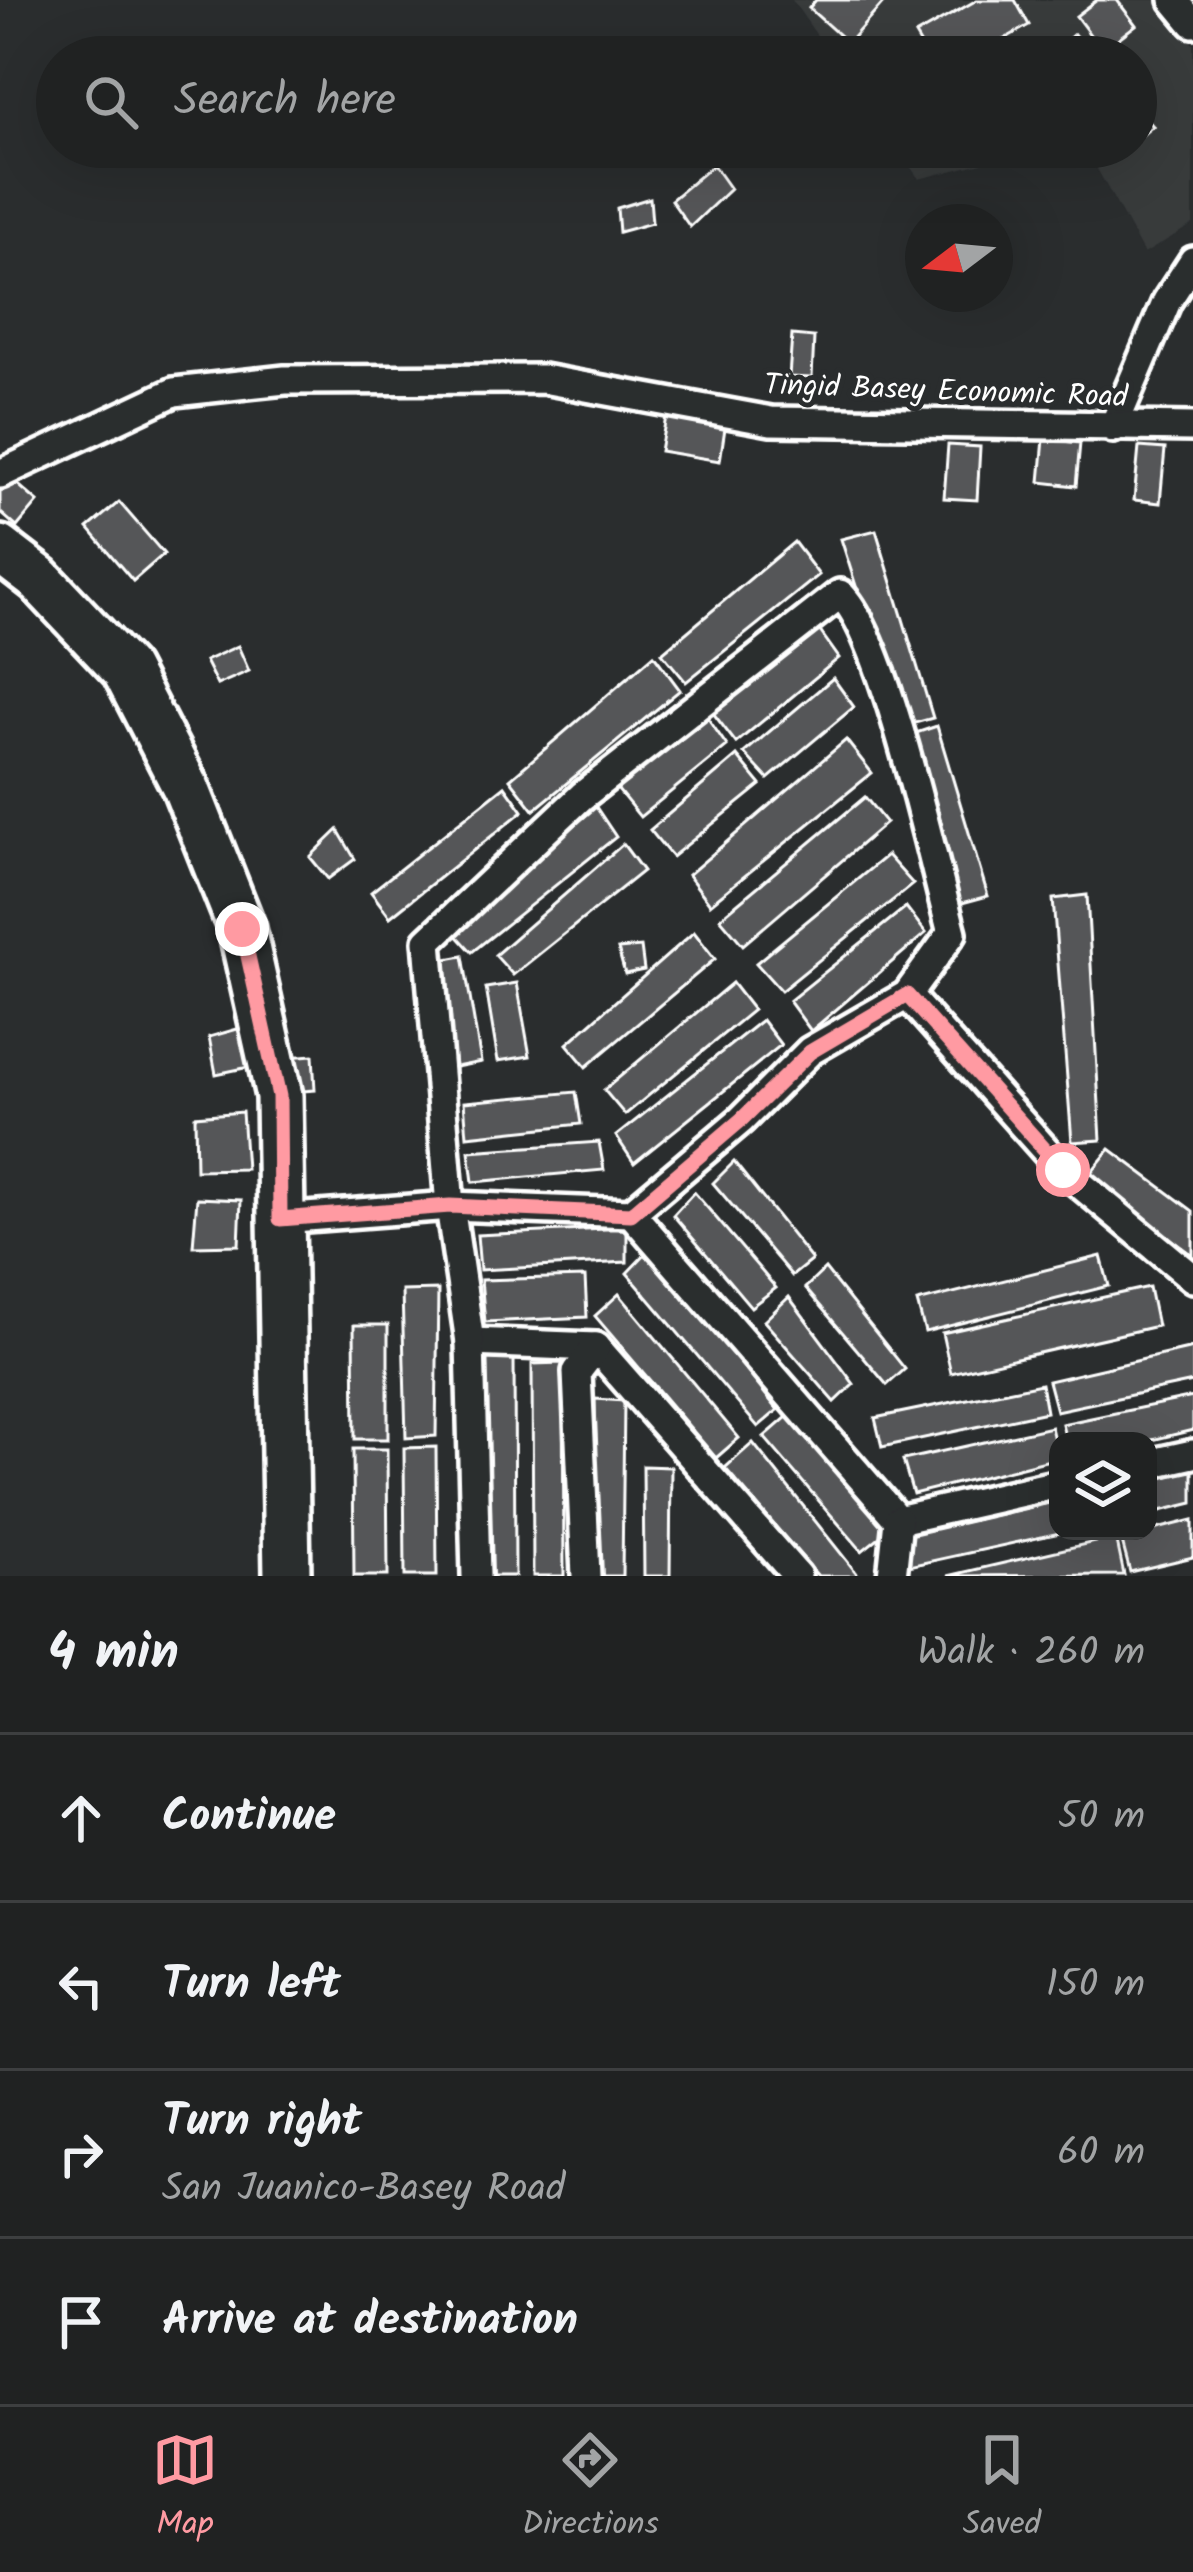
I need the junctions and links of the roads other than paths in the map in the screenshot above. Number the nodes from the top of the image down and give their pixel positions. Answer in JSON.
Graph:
{"nodes":[{"id":1,"x":1174,"y":0,"type":"edge"},
{"id":2,"x":1193,"y":23,"type":"edge"},
{"id":3,"x":1193,"y":261,"type":"edge"},
{"id":4,"x":1193,"y":427,"type":"edge"},
{"id":5,"x":1113,"y":428,"type":"junction"},
{"id":6,"x":0,"y":474,"type":"edge"},
{"id":7,"x":0,"y":548,"type":"edge"},
{"id":8,"x":907,"y":995,"type":"junction"},
{"id":9,"x":450,"y":1206,"type":"junction"},
{"id":10,"x":631,"y":1214,"type":"junction"},
{"id":11,"x":280,"y":1219,"type":"junction"},
{"id":12,"x":1193,"y":1278,"type":"edge"},
{"id":13,"x":470,"y":1342,"type":"junction"},
{"id":14,"x":596,"y":1347,"type":"junction"},
{"id":15,"x":1193,"y":1454,"type":"edge"},
{"id":16,"x":1157,"y":1462,"type":"edge"},
{"id":17,"x":1049,"y":1486,"type":"edge"},
{"id":18,"x":898,"y":1520,"type":"junction"},
{"id":19,"x":287,"y":1576,"type":"edge"},
{"id":20,"x":476,"y":1576,"type":"edge"},
{"id":21,"x":586,"y":1576,"type":"edge"},
{"id":22,"x":797,"y":1576,"type":"edge"},
{"id":23,"x":892,"y":1576,"type":"edge"}],
"edges":[{"from":1,"to":2,"type":"street"},
{"from":3,"to":5,"type":"street"},
{"from":4,"to":5,"type":"street","name":"Tingid Basey Economic Road"},
{"from":5,"to":6,"type":"street","name":"Tingid Basey Economic Road"},
{"from":7,"to":11,"type":"main road"},
{"from":8,"to":9,"type":"street"},
{"from":8,"to":10,"type":"street"},
{"from":8,"to":12,"type":"street"},
{"from":9,"to":10,"type":"street"},
{"from":9,"to":11,"type":"street"},
{"from":9,"to":13,"type":"street"},
{"from":10,"to":18,"type":"street"},
{"from":11,"to":19,"type":"main road"},
{"from":13,"to":14,"type":"street"},
{"from":13,"to":20,"type":"street"},
{"from":14,"to":21,"type":"street"},
{"from":14,"to":22,"type":"street"},
{"from":15,"to":16,"type":"street"},
{"from":17,"to":18,"type":"street"},
{"from":18,"to":23,"type":"street"}]}
